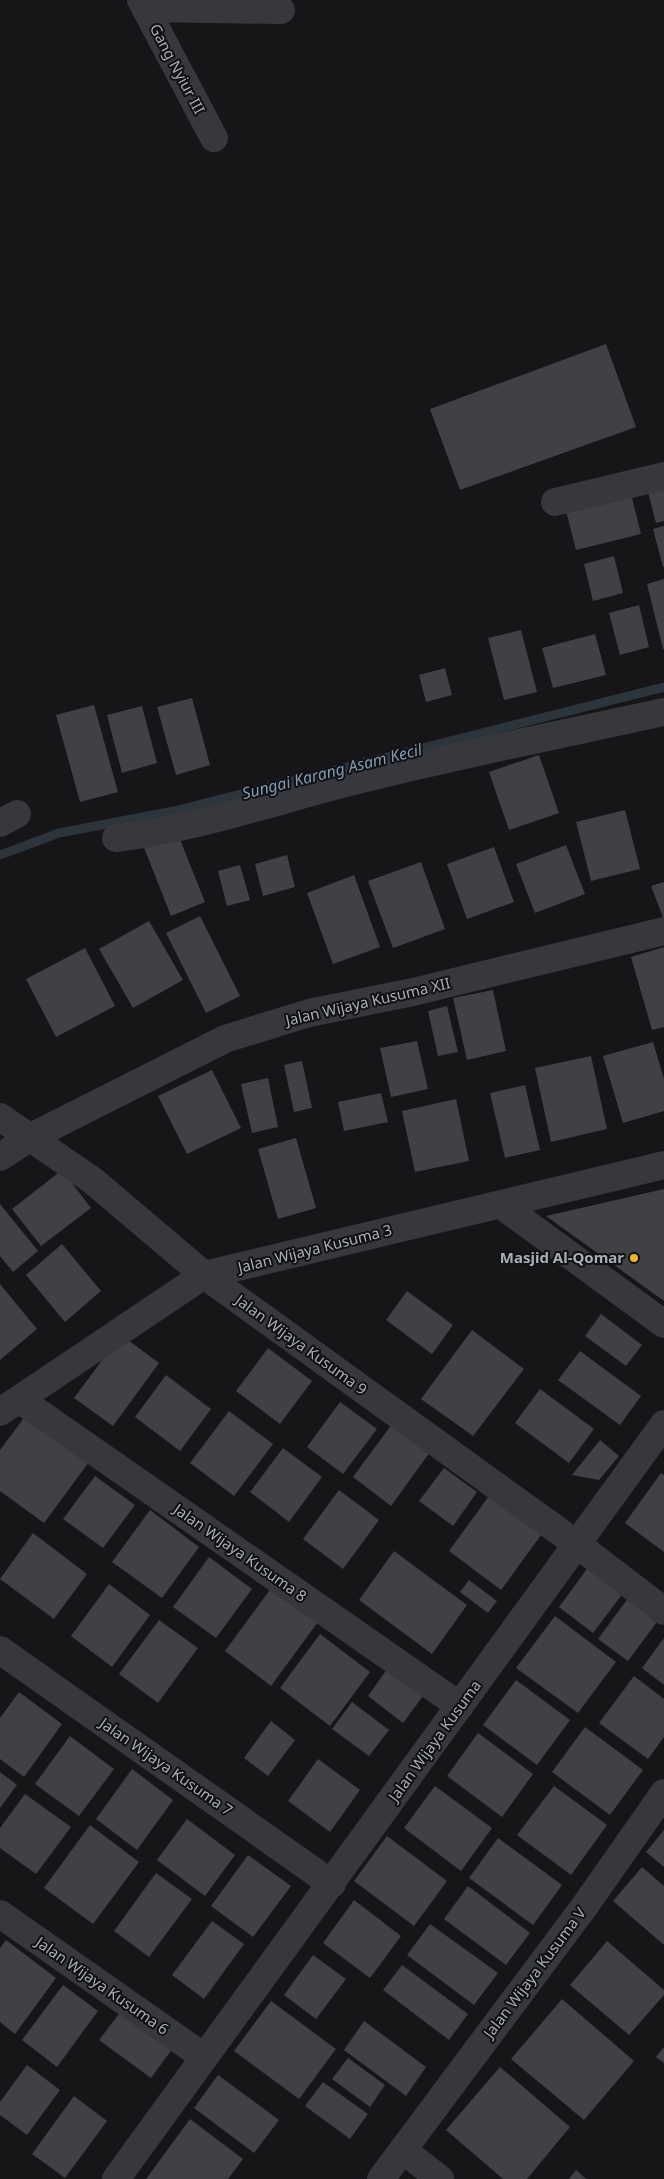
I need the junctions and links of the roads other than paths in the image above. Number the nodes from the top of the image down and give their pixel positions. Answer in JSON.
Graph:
{"nodes":[{"id":1,"x":143,"y":4,"type":"edge"},
{"id":2,"x":281,"y":10,"type":"dead end"},
{"id":3,"x":214,"y":138,"type":"dead end"},
{"id":4,"x":664,"y":476,"type":"edge"},
{"id":5,"x":555,"y":502,"type":"dead end"},
{"id":6,"x":664,"y":712,"type":"edge"},
{"id":7,"x":116,"y":838,"type":"dead end"},
{"id":8,"x":664,"y":931,"type":"edge"},
{"id":9,"x":0,"y":1117,"type":"edge"},
{"id":10,"x":31,"y":1137,"type":"junction"},
{"id":11,"x":0,"y":1157,"type":"edge"},
{"id":12,"x":664,"y":1165,"type":"edge"},
{"id":13,"x":500,"y":1204,"type":"junction"},
{"id":14,"x":204,"y":1275,"type":"junction"},
{"id":15,"x":664,"y":1324,"type":"edge"},
{"id":16,"x":10,"y":1405,"type":"edge"},
{"id":17,"x":664,"y":1424,"type":"edge"},
{"id":18,"x":578,"y":1545,"type":"junction"},
{"id":19,"x":664,"y":1610,"type":"edge"},
{"id":20,"x":0,"y":1650,"type":"edge"},
{"id":21,"x":460,"y":1706,"type":"junction"},
{"id":22,"x":664,"y":1793,"type":"edge"},
{"id":23,"x":332,"y":1884,"type":"junction"},
{"id":24,"x":0,"y":1914,"type":"edge"},
{"id":25,"x":204,"y":2057,"type":"junction"},
{"id":26,"x":403,"y":2150,"type":"junction"},
{"id":27,"x":116,"y":2179,"type":"edge"},
{"id":28,"x":381,"y":2179,"type":"edge"},
{"id":29,"x":440,"y":2179,"type":"edge"}],
"edges":[{"from":1,"to":2,"type":"street"},
{"from":1,"to":3,"type":"street","name":"Gang Nyiur III"},
{"from":4,"to":5,"type":"street"},
{"from":6,"to":7,"type":"street"},
{"from":8,"to":10,"type":"street","name":"Jalan Wijaya Kusuma XII"},
{"from":9,"to":10,"type":"street","name":"Jalan Wijaya Kusuma 9"},
{"from":10,"to":11,"type":"street","name":"Jalan Wijaya Kusuma XII"},
{"from":10,"to":14,"type":"street","name":"Jalan Wijaya Kusuma 9"},
{"from":12,"to":13,"type":"street","name":"Jalan Wijaya Kusuma 3"},
{"from":13,"to":14,"type":"street","name":"Jalan Wijaya Kusuma 3"},
{"from":13,"to":15,"type":"street"},
{"from":14,"to":16,"type":"street","name":"Jalan Wijaya Kusuma 3"},
{"from":14,"to":18,"type":"street","name":"Jalan Wijaya Kusuma 9"},
{"from":16,"to":21,"type":"street","name":"Jalan Wijaya Kusuma 8"},
{"from":17,"to":18,"type":"street","name":"Jalan Wijaya Kusuma"},
{"from":18,"to":19,"type":"street","name":"Jalan Wijaya Kusuma 9"},
{"from":18,"to":21,"type":"street","name":"Jalan Wijaya Kusuma"},
{"from":20,"to":23,"type":"street","name":"Jalan Wijaya Kusuma 7"},
{"from":21,"to":23,"type":"street","name":"Jalan Wijaya Kusuma"},
{"from":22,"to":26,"type":"street","name":"Jalan Wijaya Kusuma V"},
{"from":23,"to":25,"type":"street","name":"Jalan Wijaya Kusuma"},
{"from":24,"to":25,"type":"street","name":"Jalan Wijaya Kusuma 6"},
{"from":25,"to":27,"type":"street","name":"Jalan Wijaya Kusuma"},
{"from":26,"to":28,"type":"street","name":"Jalan Wijaya Kusuma V"},
{"from":26,"to":29,"type":"street"}]}
